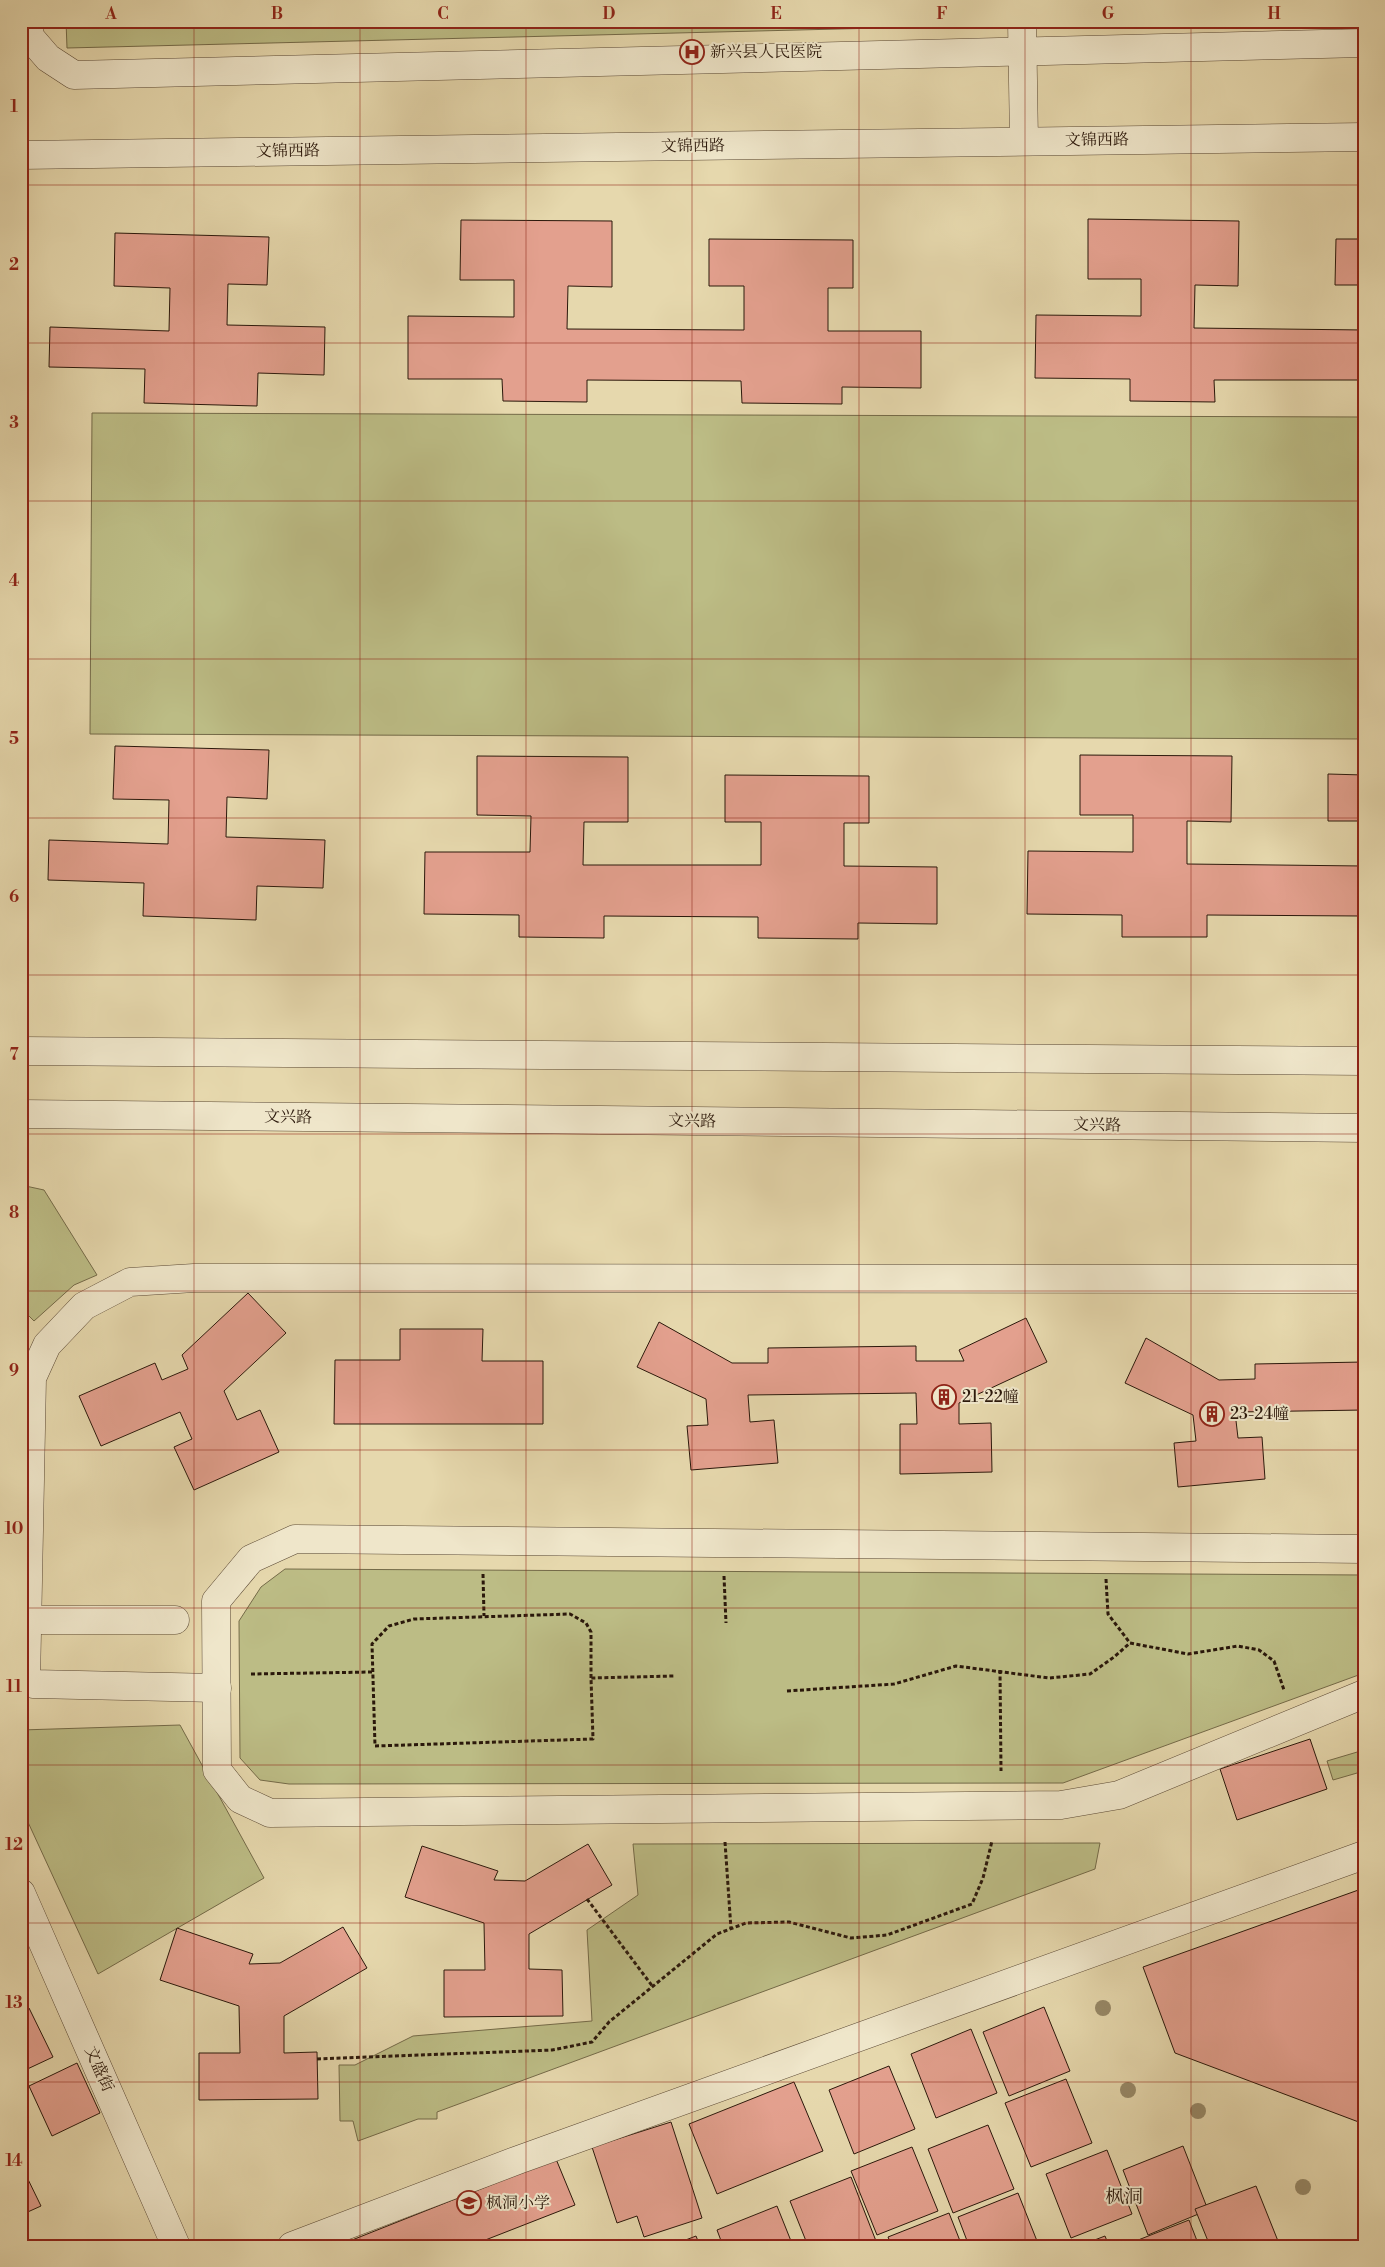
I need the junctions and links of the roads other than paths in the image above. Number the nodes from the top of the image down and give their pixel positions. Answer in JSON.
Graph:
{"nodes":[{"id":1,"x":29,"y":21,"type":"edge"},
{"id":2,"x":1022,"y":21,"type":"edge"},
{"id":3,"x":1364,"y":43,"type":"edge"},
{"id":4,"x":1022,"y":52,"type":"junction"},
{"id":5,"x":1364,"y":137,"type":"edge"},
{"id":6,"x":1024,"y":141,"type":"junction"},
{"id":7,"x":21,"y":155,"type":"edge"},
{"id":8,"x":21,"y":1051,"type":"edge"},
{"id":9,"x":1364,"y":1061,"type":"edge"},
{"id":10,"x":21,"y":1114,"type":"edge"},
{"id":11,"x":1364,"y":1128,"type":"edge"},
{"id":12,"x":1364,"y":1279,"type":"edge"},
{"id":13,"x":1364,"y":1549,"type":"edge"},
{"id":14,"x":27,"y":1620,"type":"junction"},
{"id":15,"x":175,"y":1620,"type":"dead end"},
{"id":16,"x":23,"y":1681,"type":"edge"},
{"id":17,"x":217,"y":1681,"type":"junction"},
{"id":18,"x":1364,"y":1694,"type":"edge"},
{"id":19,"x":1364,"y":1856,"type":"edge"},
{"id":20,"x":21,"y":1893,"type":"edge"},
{"id":21,"x":176,"y":2246,"type":"edge"},
{"id":22,"x":292,"y":2246,"type":"edge"}],
"edges":[{"from":1,"to":4,"type":"street"},
{"from":2,"to":4,"type":"street"},
{"from":3,"to":4,"type":"street"},
{"from":4,"to":6,"type":"street"},
{"from":5,"to":6,"type":"street","name":"文锦西路"},
{"from":6,"to":7,"type":"street","name":"文锦西路"},
{"from":8,"to":9,"type":"street"},
{"from":10,"to":11,"type":"street","name":"文兴路"},
{"from":12,"to":14,"type":"street"},
{"from":13,"to":17,"type":"street"},
{"from":14,"to":15,"type":"street"},
{"from":14,"to":16,"type":"street"},
{"from":16,"to":17,"type":"street"},
{"from":17,"to":18,"type":"street"},
{"from":19,"to":22,"type":"street"},
{"from":20,"to":21,"type":"street","name":"文盛街"}]}
